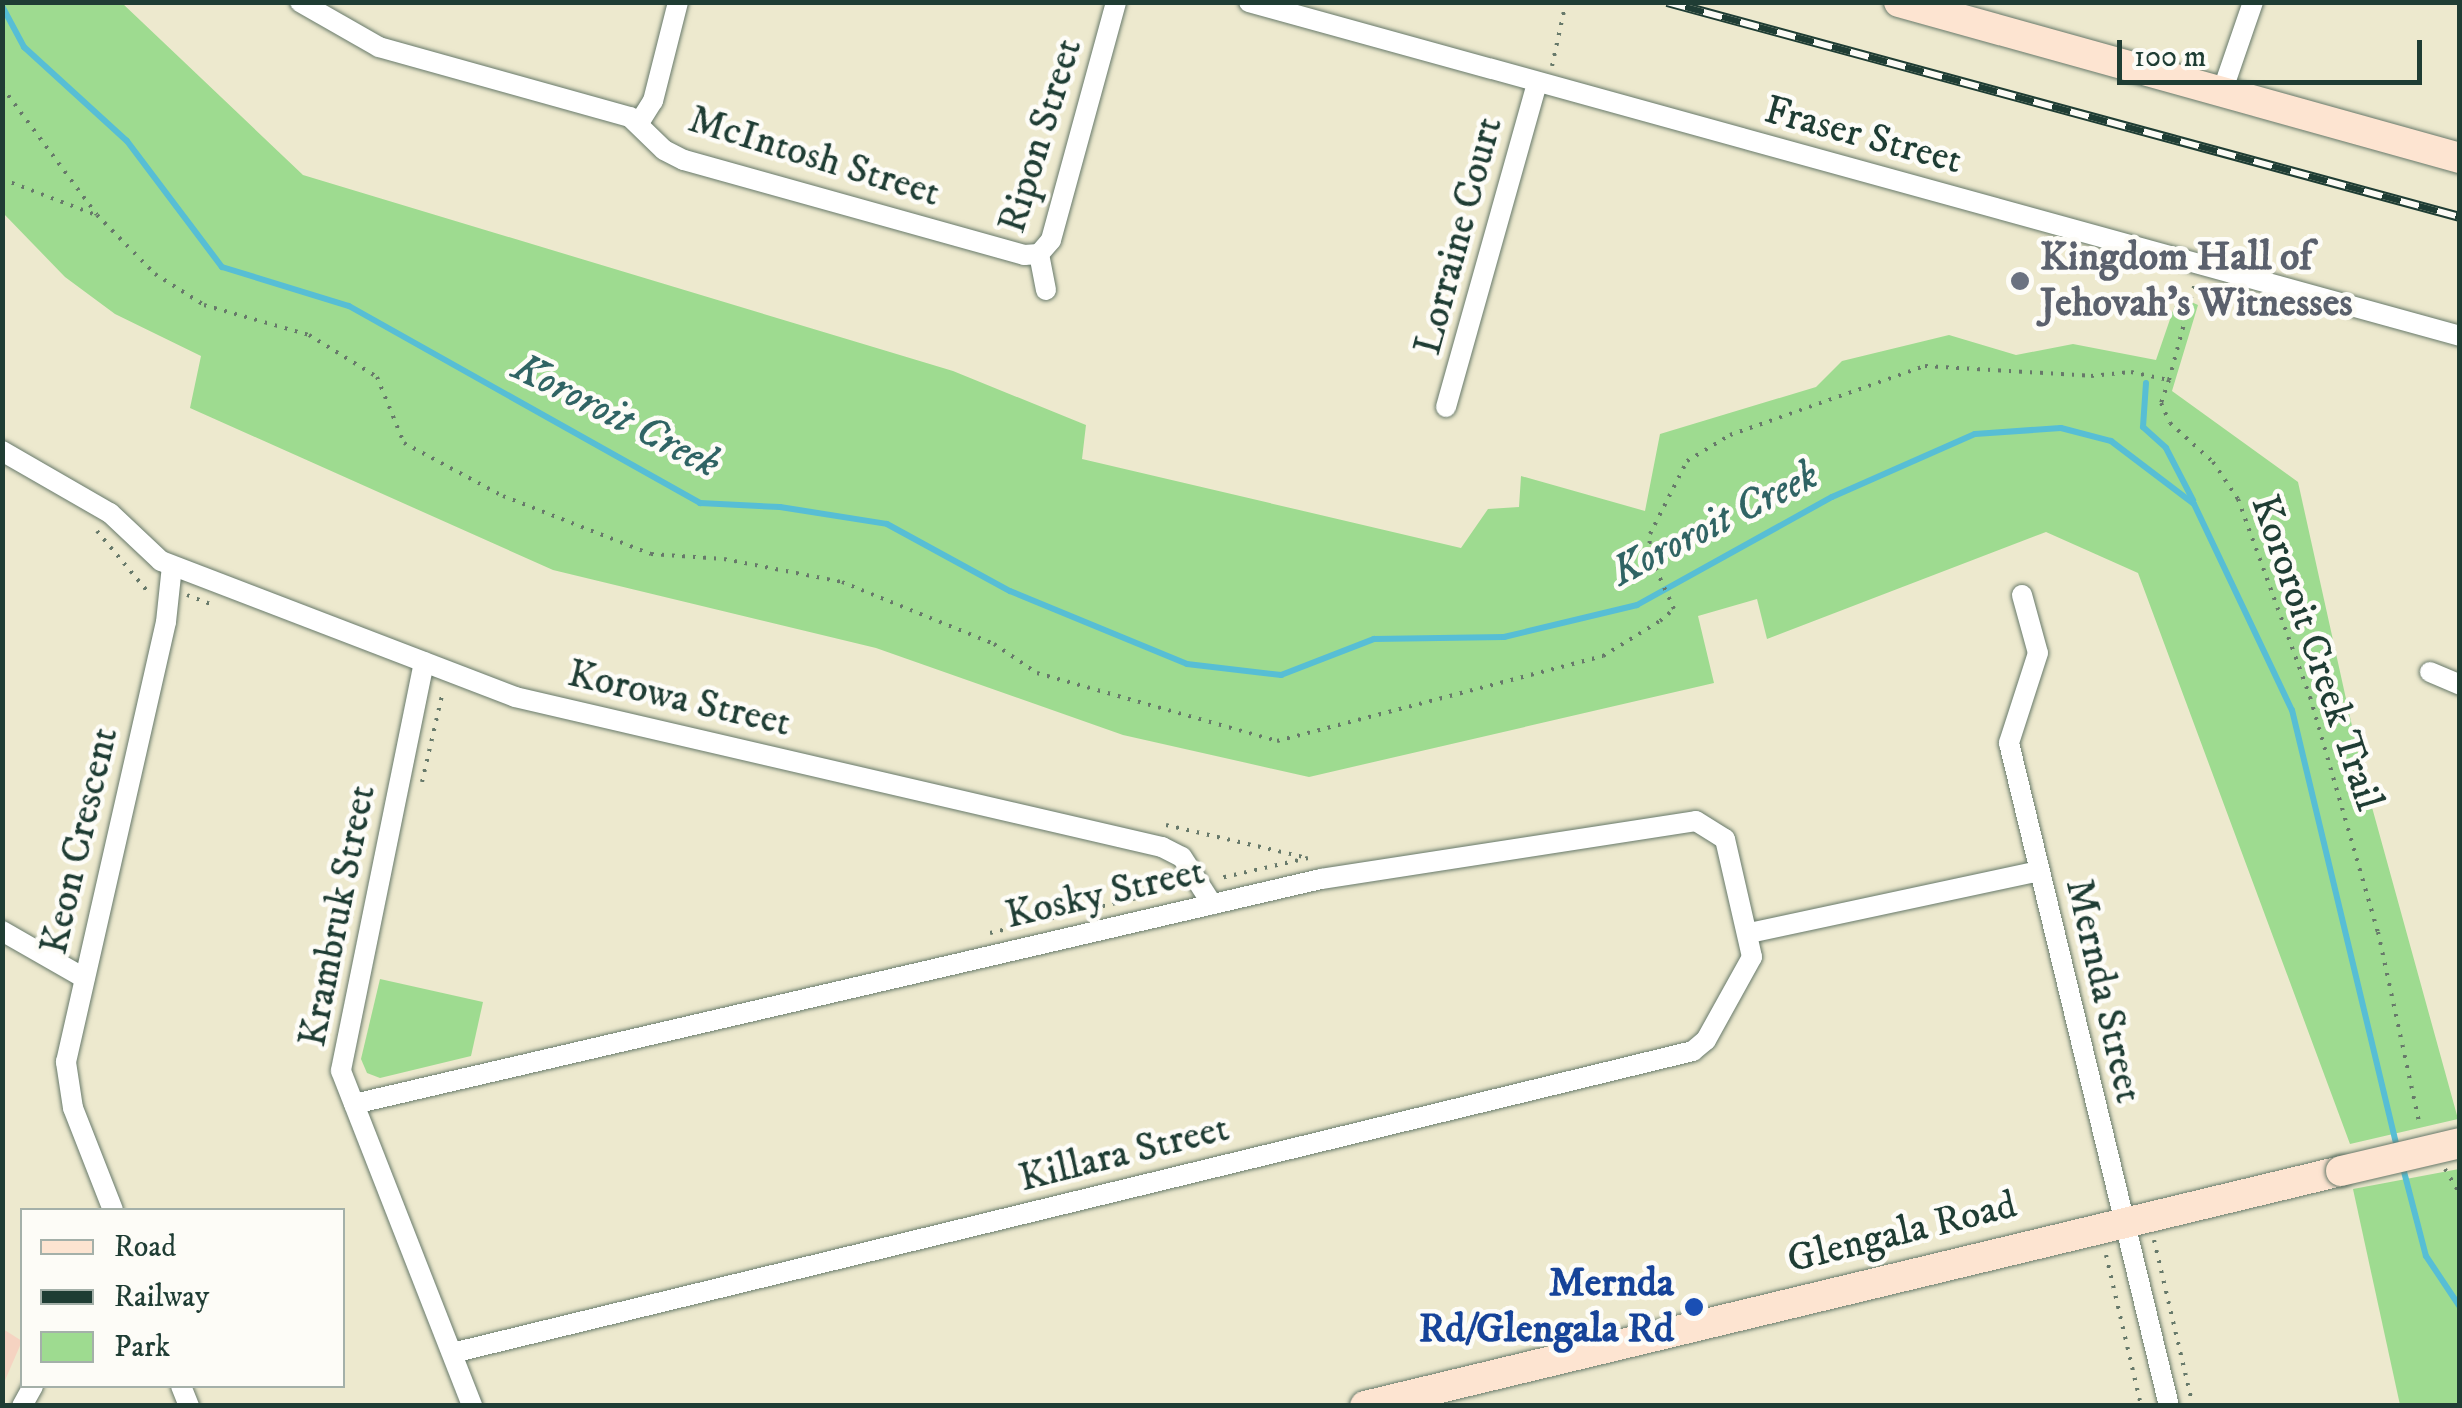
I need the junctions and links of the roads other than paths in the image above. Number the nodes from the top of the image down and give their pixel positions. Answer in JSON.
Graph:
{"nodes":[{"id":1,"x":300,"y":2,"type":"edge"},
{"id":2,"x":678,"y":2,"type":"edge"},
{"id":3,"x":1116,"y":2,"type":"edge"},
{"id":4,"x":1249,"y":2,"type":"edge"},
{"id":5,"x":1898,"y":2,"type":"edge"},
{"id":6,"x":2253,"y":2,"type":"edge"},
{"id":7,"x":1542,"y":85,"type":"junction"},
{"id":8,"x":2229,"y":94,"type":"junction"},
{"id":9,"x":635,"y":120,"type":"junction"},
{"id":10,"x":2460,"y":158,"type":"edge"},
{"id":11,"x":1039,"y":254,"type":"junction"},
{"id":12,"x":1046,"y":290,"type":"dead end"},
{"id":13,"x":2460,"y":336,"type":"edge"},
{"id":14,"x":1446,"y":407,"type":"dead end"},
{"id":15,"x":2,"y":451,"type":"edge"},
{"id":16,"x":180,"y":569,"type":"junction"},
{"id":17,"x":2022,"y":595,"type":"dead end"},
{"id":18,"x":432,"y":665,"type":"junction"},
{"id":19,"x":2430,"y":672,"type":"dead end"},
{"id":20,"x":2460,"y":685,"type":"edge"},
{"id":21,"x":2039,"y":871,"type":"junction"},
{"id":22,"x":1202,"y":906,"type":"junction"},
{"id":23,"x":2,"y":931,"type":"edge"},
{"id":24,"x":1752,"y":939,"type":"junction"},
{"id":25,"x":84,"y":978,"type":"junction"},
{"id":26,"x":356,"y":1110,"type":"junction"},
{"id":27,"x":2451,"y":1154,"type":"edge"},
{"id":28,"x":112,"y":1208,"type":"edge"},
{"id":29,"x":2122,"y":1221,"type":"junction"},
{"id":30,"x":452,"y":1354,"type":"junction"},
{"id":31,"x":472,"y":1406,"type":"edge"},
{"id":32,"x":1365,"y":1406,"type":"edge"},
{"id":33,"x":2169,"y":1406,"type":"edge"}],
"edges":[{"from":1,"to":9,"type":"street","name":"McIntosh Street"},
{"from":2,"to":9,"type":"street"},
{"from":3,"to":11,"type":"street","name":"Ripon Street"},
{"from":4,"to":7,"type":"street","name":"Fraser Street"},
{"from":5,"to":8,"type":"street"},
{"from":6,"to":8,"type":"street"},
{"from":7,"to":13,"type":"street","name":"Fraser Street"},
{"from":7,"to":14,"type":"street","name":"Lorraine Court"},
{"from":8,"to":10,"type":"street"},
{"from":9,"to":11,"type":"street","name":"McIntosh Street"},
{"from":11,"to":12,"type":"street","name":"Ripon Street"},
{"from":15,"to":16,"type":"street","name":"Korowa Street"},
{"from":16,"to":18,"type":"street","name":"Korowa Street"},
{"from":16,"to":25,"type":"street","name":"Keon Crescent"},
{"from":17,"to":21,"type":"street","name":"Mernda Street"},
{"from":18,"to":22,"type":"street","name":"Korowa Street"},
{"from":18,"to":26,"type":"street","name":"Krambruk Street"},
{"from":19,"to":20,"type":"street"},
{"from":21,"to":24,"type":"street"},
{"from":21,"to":29,"type":"street","name":"Mernda Street"},
{"from":22,"to":24,"type":"street","name":"Kosky Street"},
{"from":22,"to":26,"type":"street","name":"Kosky Street"},
{"from":23,"to":25,"type":"street"},
{"from":24,"to":30,"type":"street","name":"Killara Street"},
{"from":25,"to":28,"type":"street","name":"Keon Crescent"},
{"from":26,"to":30,"type":"street","name":"Krambruk Street"},
{"from":27,"to":29,"type":"street","name":"Glengala Road","bridge":true},
{"from":29,"to":32,"type":"street","name":"Glengala Road"},
{"from":29,"to":33,"type":"street","name":"Mernda Street"},
{"from":30,"to":31,"type":"street","name":"Krambruk Street"}]}
